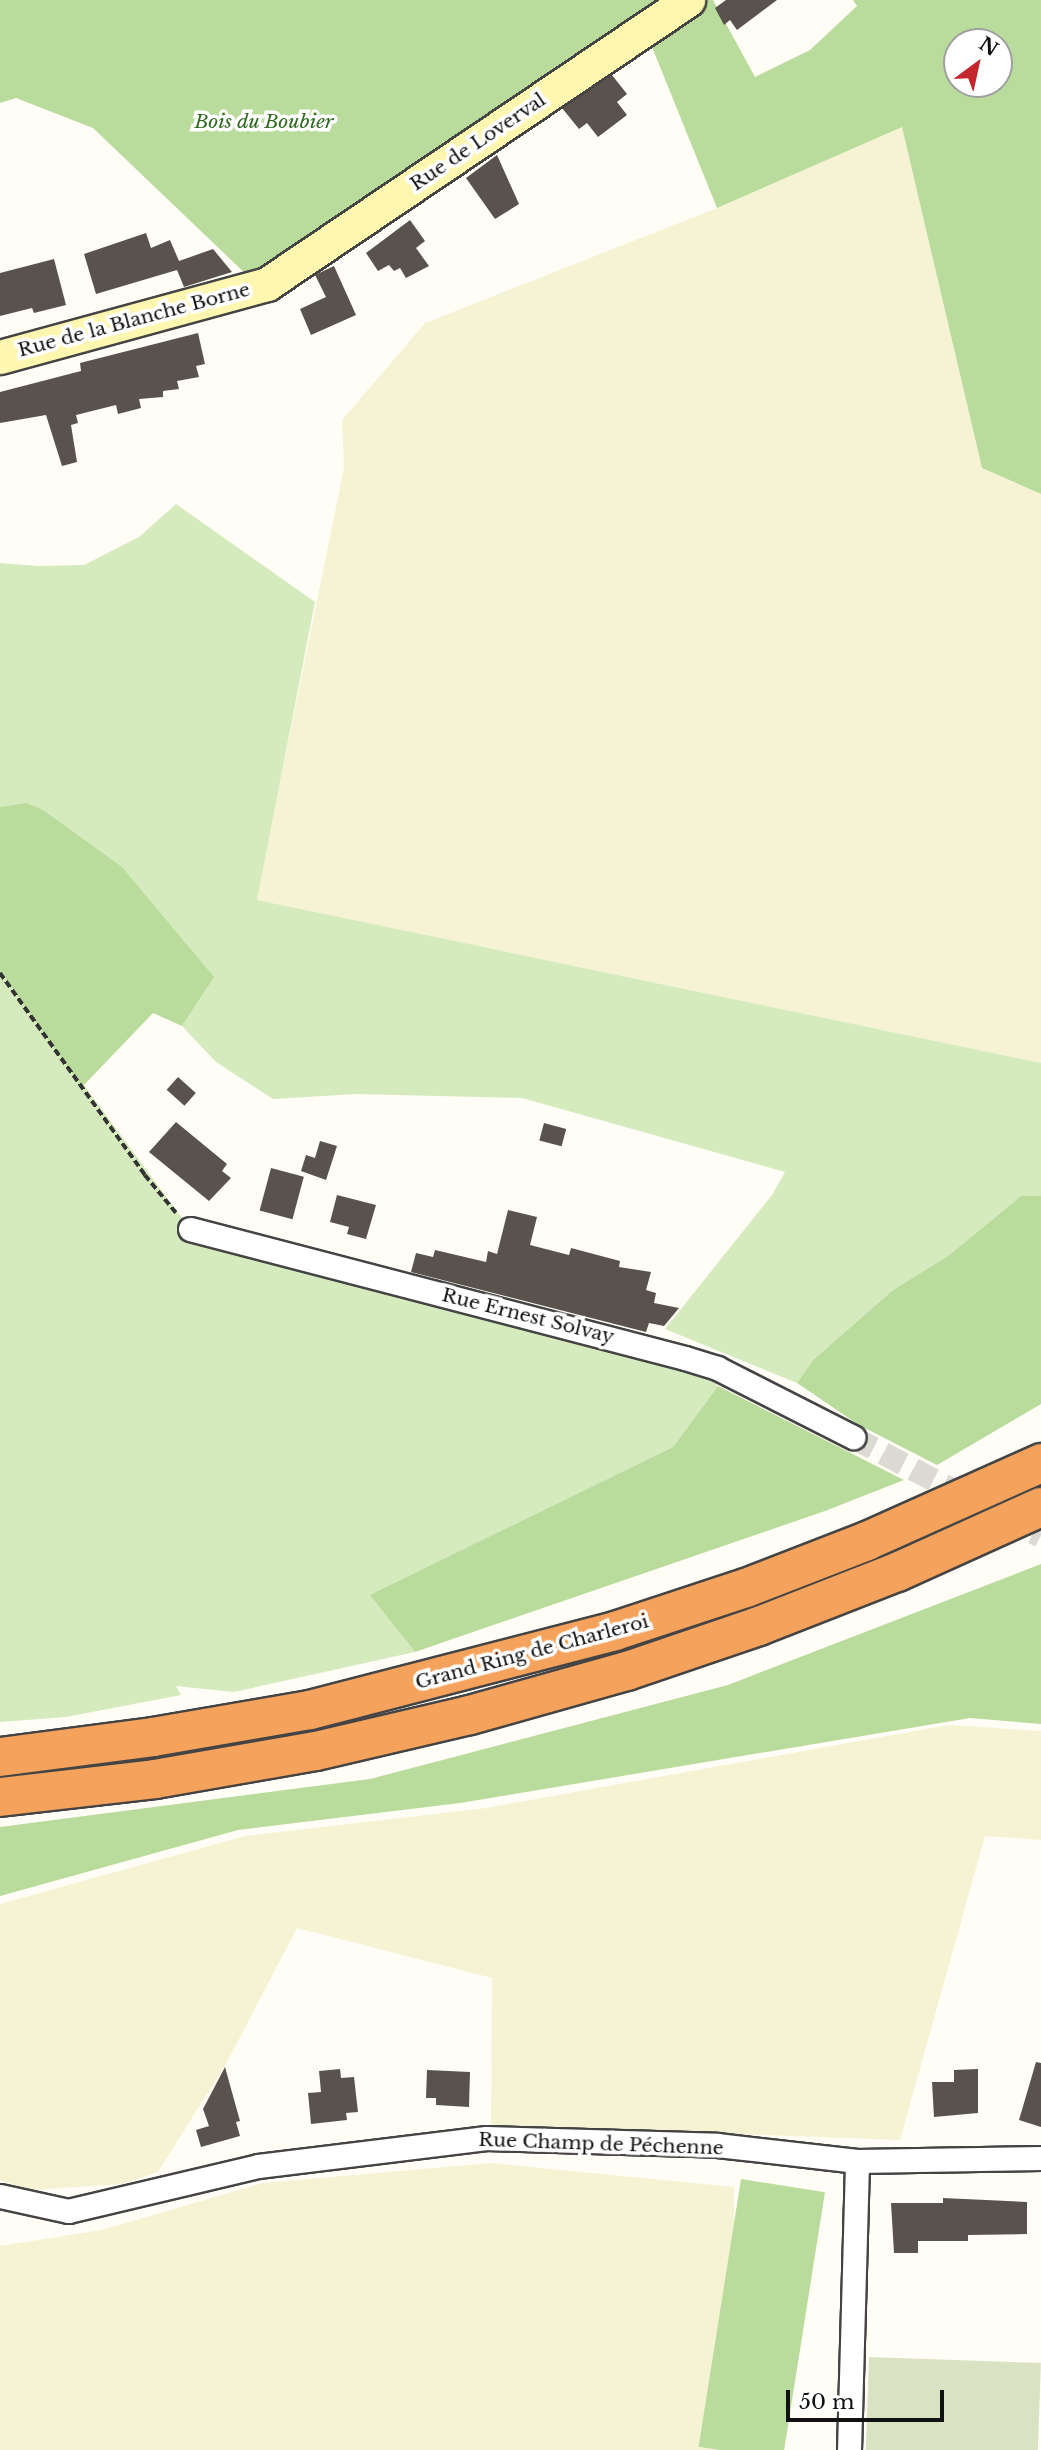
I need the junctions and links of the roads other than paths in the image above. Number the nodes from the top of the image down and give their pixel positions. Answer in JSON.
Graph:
{"nodes":[{"id":1,"x":688,"y":0,"type":"edge"},
{"id":2,"x":267,"y":284,"type":"joint"},
{"id":3,"x":0,"y":357,"type":"edge"},
{"id":4,"x":190,"y":1229,"type":"road end"},
{"id":5,"x":1041,"y":1435,"type":"edge"},
{"id":6,"x":853,"y":1437,"type":"tunnel mouth"},
{"id":7,"x":1041,"y":1463,"type":"edge"},
{"id":8,"x":1041,"y":1507,"type":"edge"},
{"id":9,"x":1041,"y":1531,"type":"edge"},
{"id":10,"x":897,"y":1573,"type":"junction"},
{"id":11,"x":746,"y":1588,"type":"junction"},
{"id":12,"x":0,"y":1757,"type":"edge"},
{"id":13,"x":0,"y":1797,"type":"edge"},
{"id":14,"x":1041,"y":2158,"type":"edge"},
{"id":15,"x":857,"y":2161,"type":"junction"},
{"id":16,"x":0,"y":2196,"type":"edge"},
{"id":17,"x":849,"y":2450,"type":"edge"}],
"edges":[{"from":1,"to":2,"type":"street","name":"Rue de Loverval"},
{"from":2,"to":3,"type":"street","name":"Rue de la Blanche Borne"},
{"from":4,"to":6,"type":"street","name":"Rue Ernest Solvay"},
{"from":5,"to":11,"type":"highway"},
{"from":7,"to":11,"type":"highway","name":"Grand Ring de Charleroi"},
{"from":8,"to":10,"type":"highway"},
{"from":9,"to":10,"type":"highway"},
{"from":10,"to":13,"type":"highway"},
{"from":11,"to":12,"type":"highway","name":"Grand Ring de Charleroi"},
{"from":14,"to":15,"type":"street","name":"Rue Champ de Péchenne"},
{"from":15,"to":16,"type":"street","name":"Rue Champ de Péchenne"},
{"from":15,"to":17,"type":"street"}]}
